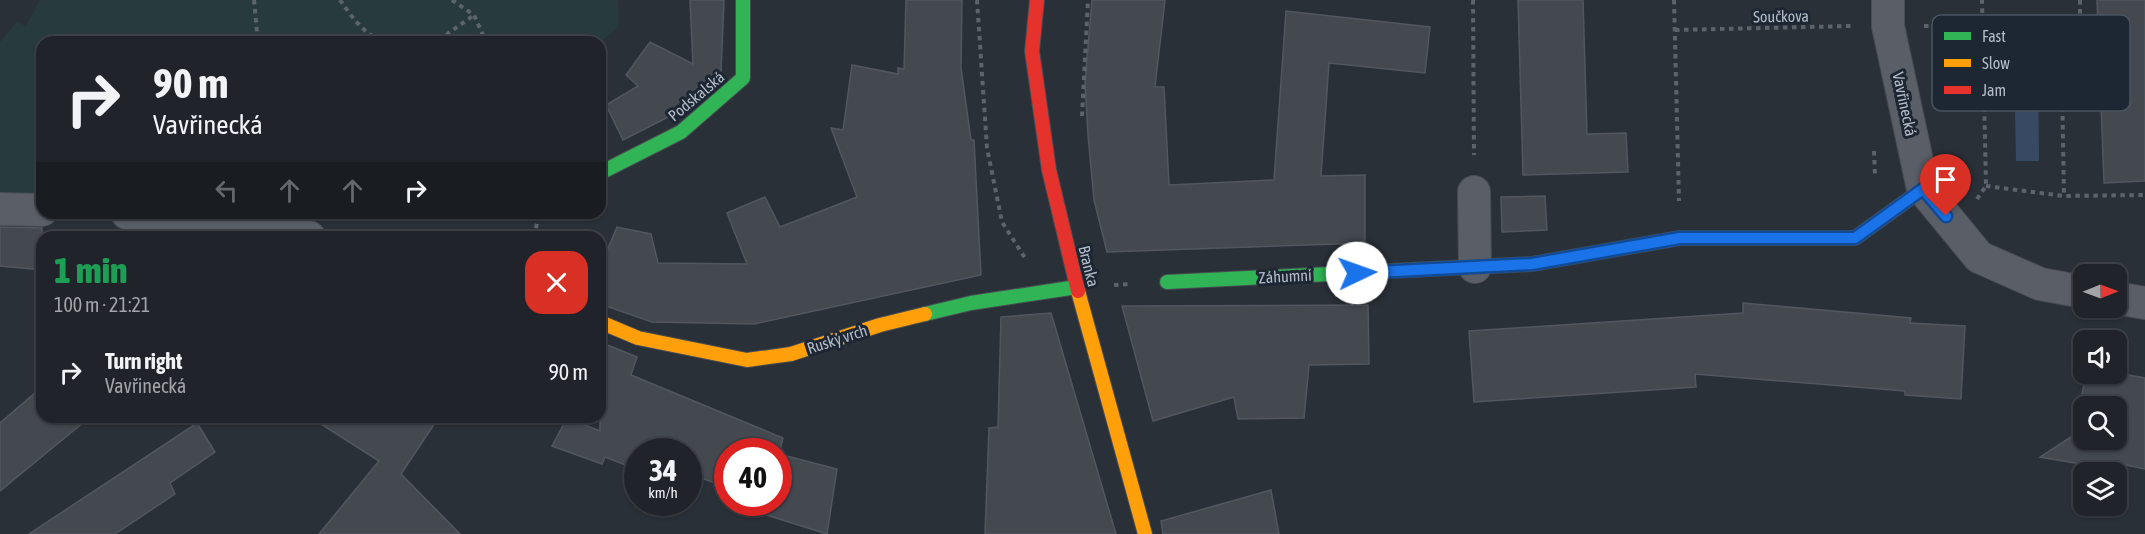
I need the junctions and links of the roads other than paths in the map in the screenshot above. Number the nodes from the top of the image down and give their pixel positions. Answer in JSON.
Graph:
{"nodes":[{"id":1,"x":742,"y":0,"type":"edge"},
{"id":2,"x":1037,"y":0,"type":"edge"},
{"id":3,"x":1888,"y":13,"type":"edge"},
{"id":4,"x":606,"y":170,"type":"edge"},
{"id":5,"x":1923,"y":189,"type":"junction"},
{"id":6,"x":1474,"y":192,"type":"road end"},
{"id":7,"x":0,"y":209,"type":"edge"},
{"id":8,"x":36,"y":210,"type":"edge"},
{"id":9,"x":239,"y":219,"type":"edge"},
{"id":10,"x":286,"y":231,"type":"edge"},
{"id":11,"x":1475,"y":267,"type":"junction"},
{"id":12,"x":1167,"y":282,"type":"road end"},
{"id":13,"x":1077,"y":287,"type":"junction"},
{"id":14,"x":2073,"y":290,"type":"edge"},
{"id":15,"x":2127,"y":300,"type":"edge"},
{"id":16,"x":2145,"y":303,"type":"edge"},
{"id":17,"x":606,"y":325,"type":"edge"},
{"id":18,"x":1145,"y":534,"type":"edge"}],
"edges":[{"from":1,"to":4,"type":"street","name":"Podskalská"},
{"from":2,"to":13,"type":"street","name":"Branka"},
{"from":3,"to":5,"type":"street","name":"Vavřinecká"},
{"from":5,"to":11,"type":"street","name":"Záhumní"},
{"from":5,"to":14,"type":"street","name":"Vavřinecká"},
{"from":6,"to":11,"type":"street"},
{"from":7,"to":8,"type":"street"},
{"from":9,"to":10,"type":"street"},
{"from":11,"to":12,"type":"street","name":"Záhumní"},
{"from":13,"to":17,"type":"street","name":"Ruský vrch"},
{"from":13,"to":18,"type":"street","name":"Branka"},
{"from":15,"to":16,"type":"street"}]}
